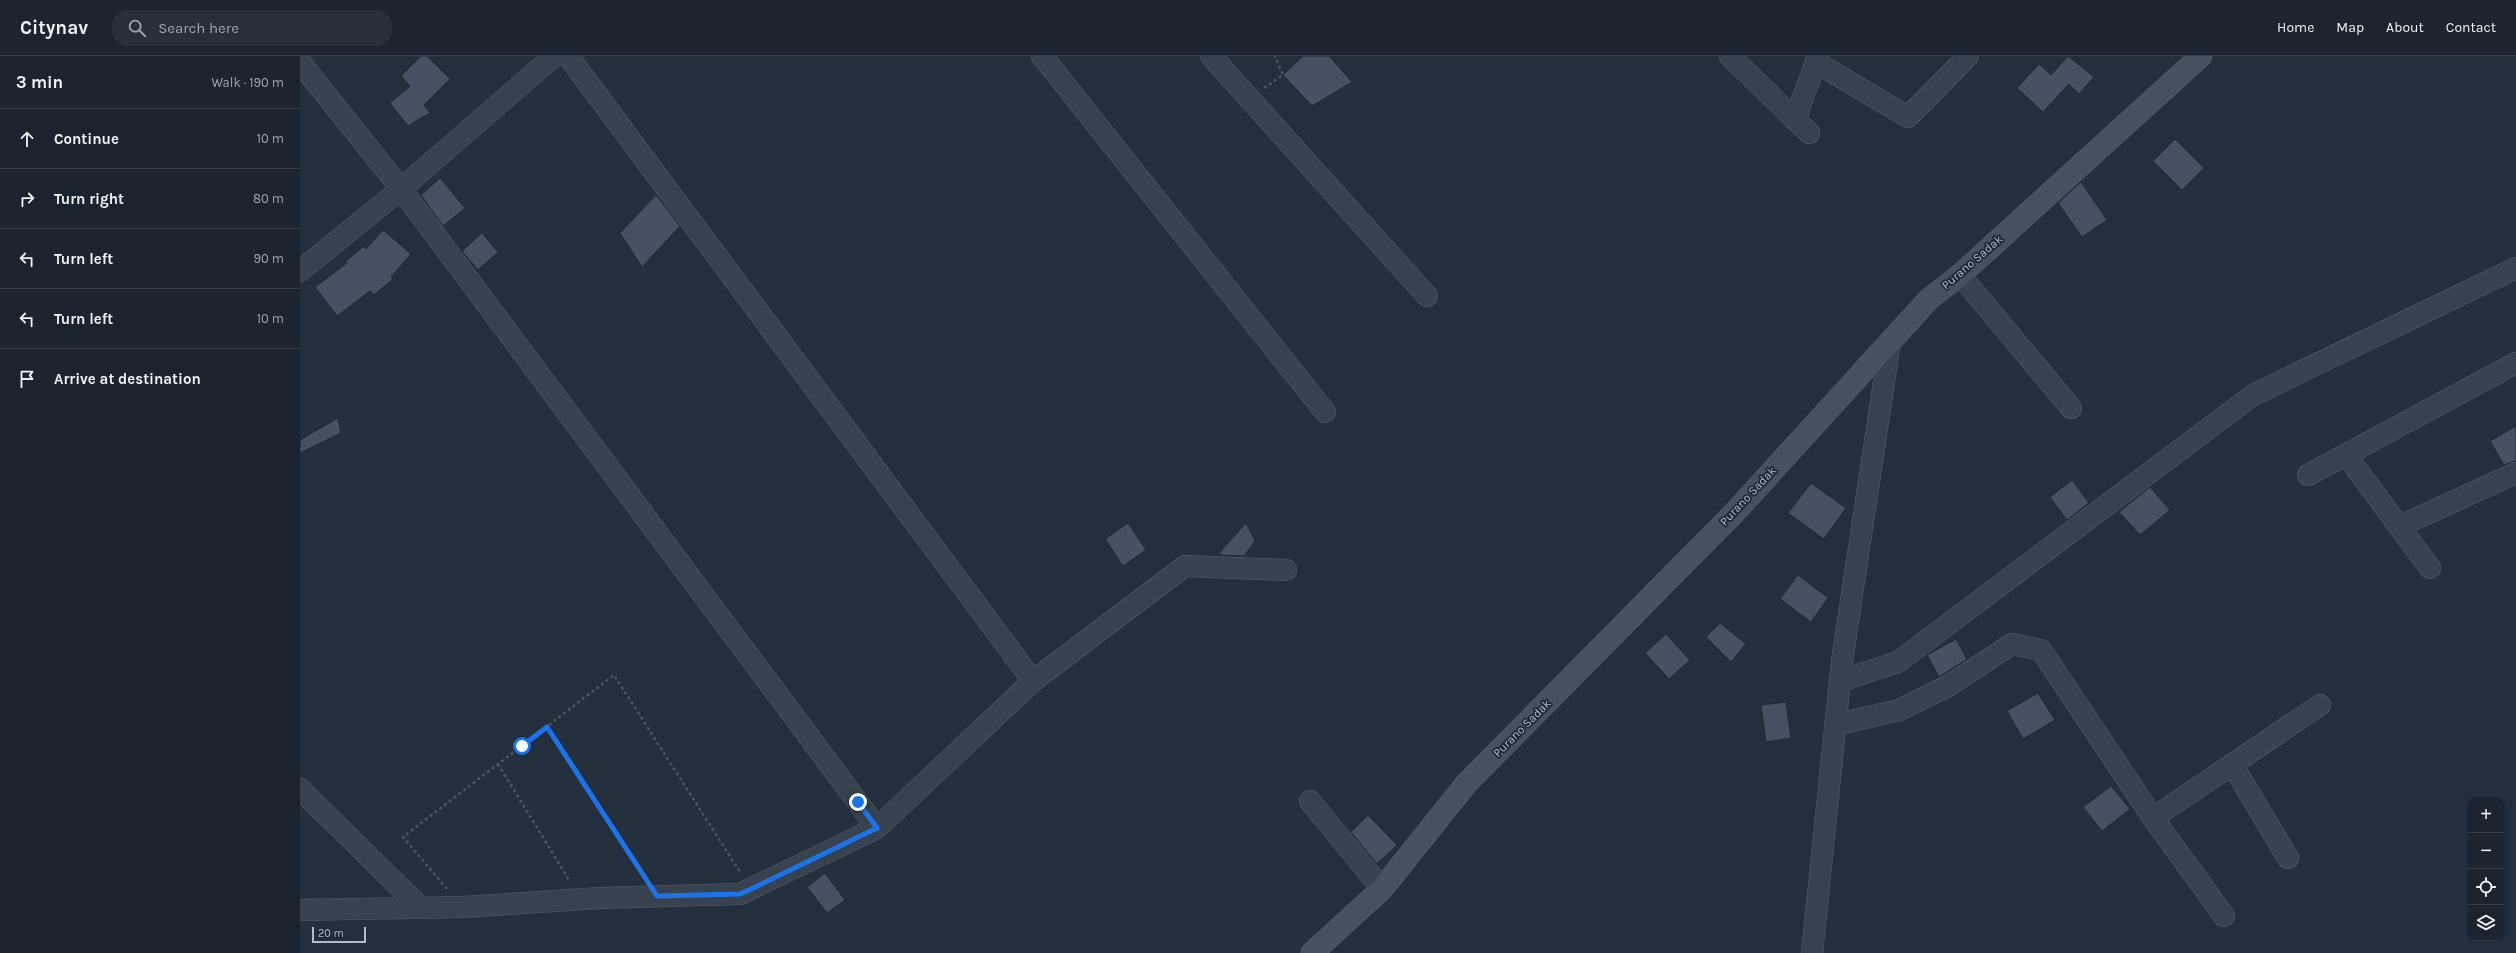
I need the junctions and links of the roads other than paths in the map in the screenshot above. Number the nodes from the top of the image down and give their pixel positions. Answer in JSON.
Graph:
{"nodes":[{"id":1,"x":554,"y":56,"type":"edge"},
{"id":2,"x":568,"y":56,"type":"edge"},
{"id":3,"x":1042,"y":56,"type":"edge"},
{"id":4,"x":1211,"y":56,"type":"edge"},
{"id":5,"x":1730,"y":56,"type":"edge"},
{"id":6,"x":1968,"y":56,"type":"edge"},
{"id":7,"x":2201,"y":56,"type":"edge"},
{"id":8,"x":1818,"y":59,"type":"edge"},
{"id":9,"x":300,"y":62,"type":"edge"},
{"id":10,"x":402,"y":189,"type":"junction"},
{"id":11,"x":2516,"y":268,"type":"edge"},
{"id":12,"x":300,"y":271,"type":"edge"},
{"id":13,"x":1960,"y":275,"type":"junction"},
{"id":14,"x":1427,"y":296,"type":"dead end"},
{"id":15,"x":1890,"y":342,"type":"junction"},
{"id":16,"x":2515,"y":365,"type":"edge"},
{"id":17,"x":2071,"y":408,"type":"dead end"},
{"id":18,"x":1325,"y":412,"type":"dead end"},
{"id":19,"x":2346,"y":455,"type":"junction"},
{"id":20,"x":2516,"y":473,"type":"edge"},
{"id":21,"x":2308,"y":475,"type":"dead end"},
{"id":22,"x":2400,"y":526,"type":"junction"},
{"id":23,"x":2430,"y":568,"type":"dead end"},
{"id":24,"x":1286,"y":570,"type":"dead end"},
{"id":25,"x":1033,"y":681,"type":"junction"},
{"id":26,"x":1840,"y":681,"type":"junction"},
{"id":27,"x":2320,"y":705,"type":"dead end"},
{"id":28,"x":1835,"y":725,"type":"junction"},
{"id":29,"x":2232,"y":764,"type":"junction"},
{"id":30,"x":300,"y":789,"type":"edge"},
{"id":31,"x":1310,"y":802,"type":"dead end"},
{"id":32,"x":2153,"y":818,"type":"junction"},
{"id":33,"x":877,"y":828,"type":"junction"},
{"id":34,"x":2288,"y":858,"type":"dead end"},
{"id":35,"x":1382,"y":889,"type":"junction"},
{"id":36,"x":420,"y":907,"type":"junction"},
{"id":37,"x":300,"y":910,"type":"edge"},
{"id":38,"x":2224,"y":916,"type":"dead end"},
{"id":39,"x":1312,"y":953,"type":"edge"},
{"id":40,"x":1812,"y":953,"type":"edge"}],
"edges":[{"from":1,"to":10,"type":"street"},
{"from":2,"to":25,"type":"street"},
{"from":3,"to":18,"type":"street"},
{"from":4,"to":14,"type":"street"},
{"from":5,"to":8,"type":"street"},
{"from":6,"to":8,"type":"street"},
{"from":7,"to":13,"type":"main road","name":"Purano Sadak"},
{"from":9,"to":10,"type":"street"},
{"from":10,"to":12,"type":"street"},
{"from":10,"to":33,"type":"street"},
{"from":11,"to":26,"type":"street"},
{"from":13,"to":15,"type":"main road","name":"Purano Sadak"},
{"from":13,"to":17,"type":"street"},
{"from":15,"to":26,"type":"street"},
{"from":15,"to":35,"type":"main road","name":"Purano Sadak"},
{"from":16,"to":19,"type":"street"},
{"from":19,"to":21,"type":"street"},
{"from":19,"to":22,"type":"street"},
{"from":20,"to":22,"type":"street"},
{"from":22,"to":23,"type":"street"},
{"from":24,"to":25,"type":"street"},
{"from":25,"to":33,"type":"street"},
{"from":26,"to":28,"type":"street"},
{"from":27,"to":29,"type":"street"},
{"from":28,"to":32,"type":"street"},
{"from":28,"to":40,"type":"street"},
{"from":29,"to":32,"type":"street"},
{"from":29,"to":34,"type":"street"},
{"from":30,"to":36,"type":"street"},
{"from":31,"to":35,"type":"street"},
{"from":32,"to":38,"type":"street"},
{"from":33,"to":36,"type":"street"},
{"from":35,"to":39,"type":"main road","name":"Purano Sadak"},
{"from":36,"to":37,"type":"street"}]}
